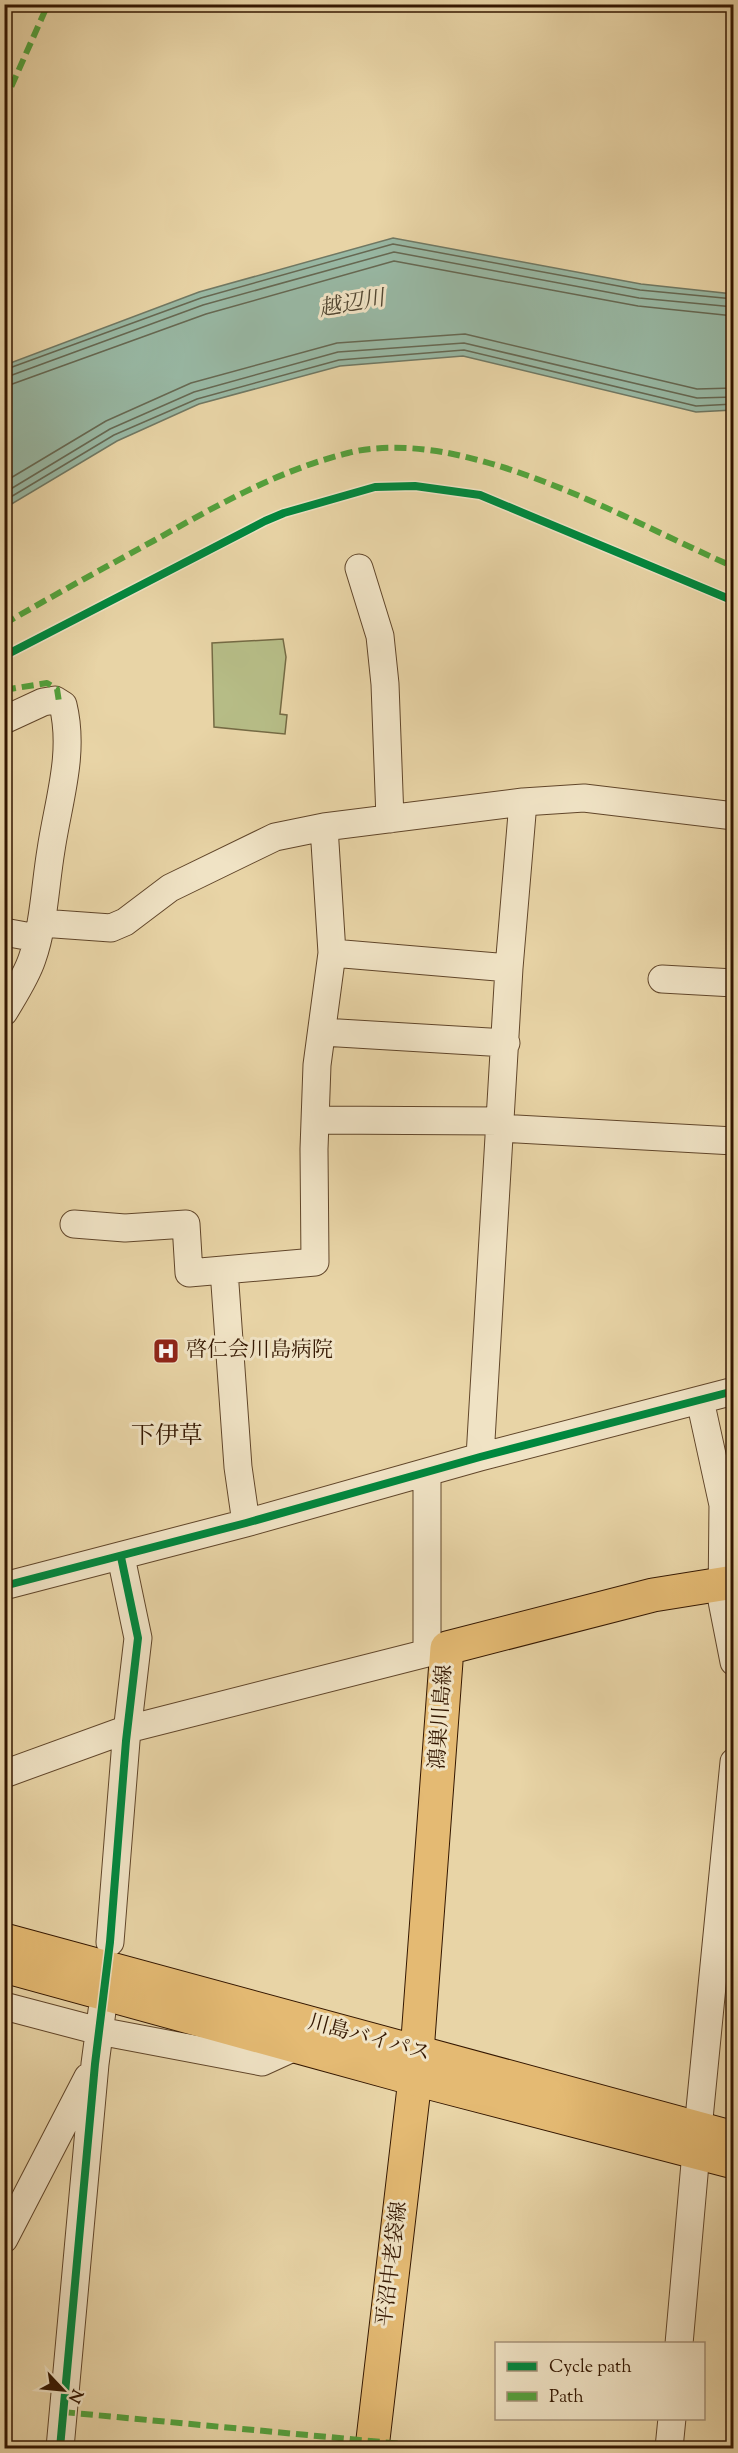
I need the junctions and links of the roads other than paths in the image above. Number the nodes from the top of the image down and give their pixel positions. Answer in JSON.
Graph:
{"nodes":[{"id":1,"x":359,"y":568,"type":"dead end"},
{"id":2,"x":4,"y":720,"type":"edge"},
{"id":3,"x":523,"y":802,"type":"junction"},
{"id":4,"x":734,"y":816,"type":"edge"},
{"id":5,"x":390,"y":819,"type":"junction"},
{"id":6,"x":324,"y":827,"type":"junction"},
{"id":7,"x":39,"y":930,"type":"junction"},
{"id":8,"x":4,"y":932,"type":"edge"},
{"id":9,"x":332,"y":953,"type":"junction"},
{"id":10,"x":509,"y":968,"type":"junction"},
{"id":11,"x":662,"y":979,"type":"dead end"},
{"id":12,"x":734,"y":983,"type":"edge"},
{"id":13,"x":4,"y":1012,"type":"edge"},
{"id":14,"x":322,"y":1032,"type":"junction"},
{"id":15,"x":506,"y":1042,"type":"junction"},
{"id":16,"x":315,"y":1120,"type":"junction"},
{"id":17,"x":501,"y":1125,"type":"junction"},
{"id":18,"x":734,"y":1141,"type":"edge"},
{"id":19,"x":74,"y":1224,"type":"dead end"},
{"id":20,"x":224,"y":1270,"type":"junction"},
{"id":21,"x":734,"y":1391,"type":"edge"},
{"id":22,"x":700,"y":1400,"type":"junction"},
{"id":23,"x":480,"y":1457,"type":"junction"},
{"id":24,"x":427,"y":1472,"type":"junction"},
{"id":25,"x":246,"y":1524,"type":"junction"},
{"id":26,"x":121,"y":1557,"type":"junction"},
{"id":27,"x":729,"y":1583,"type":"edge"},
{"id":28,"x":4,"y":1586,"type":"edge"},
{"id":29,"x":437,"y":1651,"type":"junction"},
{"id":30,"x":734,"y":1662,"type":"edge"},
{"id":31,"x":128,"y":1730,"type":"junction"},
{"id":32,"x":74,"y":1747,"type":"junction"},
{"id":33,"x":4,"y":1755,"type":"edge"},
{"id":34,"x":734,"y":1762,"type":"edge"},
{"id":35,"x":4,"y":1774,"type":"edge"},
{"id":36,"x":4,"y":1940,"type":"edge"},
{"id":37,"x":110,"y":1942,"type":"dead end"},
{"id":38,"x":4,"y":1966,"type":"edge"},
{"id":39,"x":4,"y":2006,"type":"edge"},
{"id":40,"x":101,"y":2021,"type":"junction"},
{"id":41,"x":297,"y":2046,"type":"junction"},
{"id":42,"x":94,"y":2064,"type":"junction"},
{"id":43,"x":416,"y":2065,"type":"junction"},
{"id":44,"x":734,"y":2138,"type":"edge"},
{"id":45,"x":697,"y":2140,"type":"junction"},
{"id":46,"x":734,"y":2162,"type":"edge"},
{"id":47,"x":4,"y":2239,"type":"edge"},
{"id":48,"x":679,"y":2342,"type":"edge"},
{"id":49,"x":672,"y":2420,"type":"edge"},
{"id":50,"x":60,"y":2448,"type":"edge"},
{"id":51,"x":372,"y":2448,"type":"edge"},
{"id":52,"x":669,"y":2448,"type":"edge"}],
"edges":[{"from":1,"to":5,"type":"street"},
{"from":2,"to":7,"type":"street"},
{"from":3,"to":4,"type":"street"},
{"from":3,"to":5,"type":"street"},
{"from":3,"to":10,"type":"street"},
{"from":5,"to":6,"type":"street"},
{"from":6,"to":7,"type":"street"},
{"from":6,"to":9,"type":"street"},
{"from":7,"to":8,"type":"street"},
{"from":7,"to":13,"type":"street"},
{"from":9,"to":10,"type":"street"},
{"from":9,"to":14,"type":"street"},
{"from":10,"to":15,"type":"street"},
{"from":11,"to":12,"type":"street"},
{"from":14,"to":15,"type":"street"},
{"from":14,"to":16,"type":"street"},
{"from":15,"to":17,"type":"street"},
{"from":16,"to":17,"type":"street"},
{"from":16,"to":20,"type":"street"},
{"from":17,"to":18,"type":"street"},
{"from":17,"to":23,"type":"street"},
{"from":19,"to":20,"type":"street"},
{"from":20,"to":25,"type":"street"},
{"from":21,"to":22,"type":"street"},
{"from":22,"to":23,"type":"street"},
{"from":22,"to":27,"type":"street"},
{"from":23,"to":24,"type":"street"},
{"from":24,"to":25,"type":"street"},
{"from":24,"to":29,"type":"street"},
{"from":25,"to":26,"type":"street"},
{"from":26,"to":28,"type":"street"},
{"from":26,"to":31,"type":"street"},
{"from":27,"to":29,"type":"main road","name":"鴻巣川島線"},
{"from":27,"to":30,"type":"street"},
{"from":29,"to":31,"type":"street"},
{"from":29,"to":43,"type":"main road","name":"鴻巣川島線"},
{"from":31,"to":32,"type":"street"},
{"from":31,"to":37,"type":"street"},
{"from":32,"to":33,"type":"street"},
{"from":32,"to":35,"type":"street"},
{"from":34,"to":45,"type":"street"},
{"from":36,"to":43,"type":"main road","name":"川島バイパス"},
{"from":38,"to":41,"type":"main road","name":"川島バイパス"},
{"from":39,"to":40,"type":"street"},
{"from":40,"to":41,"type":"street"},
{"from":40,"to":42,"type":"street"},
{"from":41,"to":43,"type":"main road","name":"川島バイパス"},
{"from":42,"to":47,"type":"street"},
{"from":42,"to":50,"type":"street"},
{"from":43,"to":45,"type":"main road","name":"川島バイパス"},
{"from":43,"to":51,"type":"main road","name":"平沼中老袋線"},
{"from":44,"to":45,"type":"main road","name":"川島バイパス"},
{"from":45,"to":46,"type":"main road","name":"川島バイパス"},
{"from":45,"to":48,"type":"street"},
{"from":49,"to":52,"type":"street"}]}
